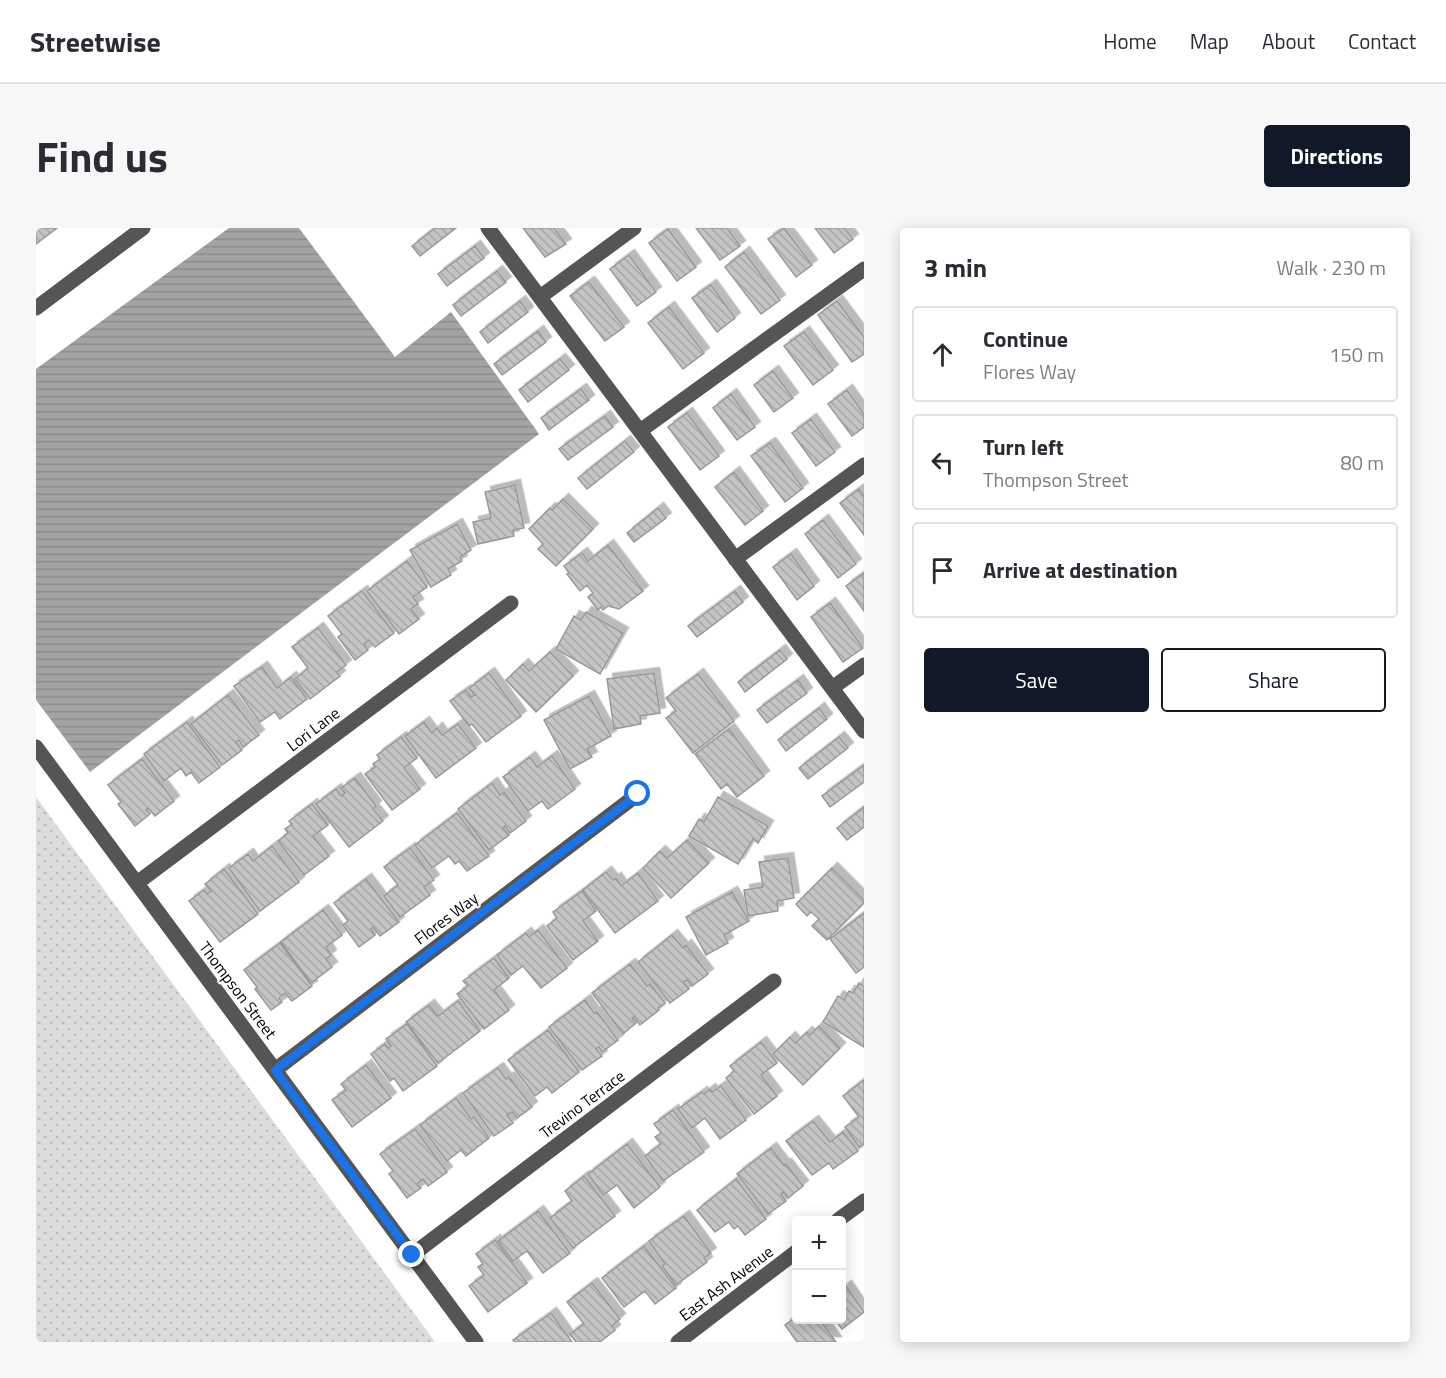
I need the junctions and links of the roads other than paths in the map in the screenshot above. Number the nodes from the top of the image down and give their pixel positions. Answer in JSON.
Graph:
{"nodes":[{"id":1,"x":143,"y":228,"type":"edge"},
{"id":2,"x":488,"y":228,"type":"edge"},
{"id":3,"x":634,"y":228,"type":"edge"},
{"id":4,"x":864,"y":269,"type":"edge"},
{"id":5,"x":540,"y":297,"type":"junction"},
{"id":6,"x":36,"y":308,"type":"edge"},
{"id":7,"x":640,"y":431,"type":"junction"},
{"id":8,"x":864,"y":465,"type":"edge"},
{"id":9,"x":735,"y":559,"type":"junction"},
{"id":10,"x":511,"y":603,"type":"dead end"},
{"id":11,"x":864,"y":665,"type":"edge"},
{"id":12,"x":832,"y":688,"type":"junction"},
{"id":13,"x":864,"y":731,"type":"edge"},
{"id":14,"x":36,"y":747,"type":"edge"},
{"id":15,"x":638,"y":794,"type":"dead end"},
{"id":16,"x":136,"y":883,"type":"junction"},
{"id":17,"x":774,"y":981,"type":"dead end"},
{"id":18,"x":275,"y":1070,"type":"junction"},
{"id":19,"x":864,"y":1201,"type":"edge"},
{"id":20,"x":844,"y":1216,"type":"edge"},
{"id":21,"x":412,"y":1255,"type":"junction"},
{"id":22,"x":792,"y":1255,"type":"edge"},
{"id":23,"x":476,"y":1342,"type":"edge"},
{"id":24,"x":678,"y":1342,"type":"edge"}],
"edges":[{"from":1,"to":6,"type":"street"},
{"from":2,"to":5,"type":"street"},
{"from":3,"to":5,"type":"street"},
{"from":4,"to":7,"type":"street"},
{"from":5,"to":7,"type":"street"},
{"from":7,"to":9,"type":"street"},
{"from":8,"to":9,"type":"street"},
{"from":9,"to":12,"type":"street"},
{"from":10,"to":16,"type":"street","name":"Lori Lane"},
{"from":11,"to":12,"type":"street"},
{"from":12,"to":13,"type":"street"},
{"from":14,"to":16,"type":"street","name":"Thompson Street"},
{"from":15,"to":18,"type":"street","name":"Flores Way"},
{"from":16,"to":18,"type":"street","name":"Thompson Street"},
{"from":17,"to":21,"type":"street","name":"Trevino Terrace"},
{"from":18,"to":21,"type":"street","name":"Thompson Street"},
{"from":19,"to":20,"type":"street"},
{"from":21,"to":23,"type":"street","name":"Thompson Street"},
{"from":22,"to":24,"type":"street","name":"East Ash Avenue"}]}
